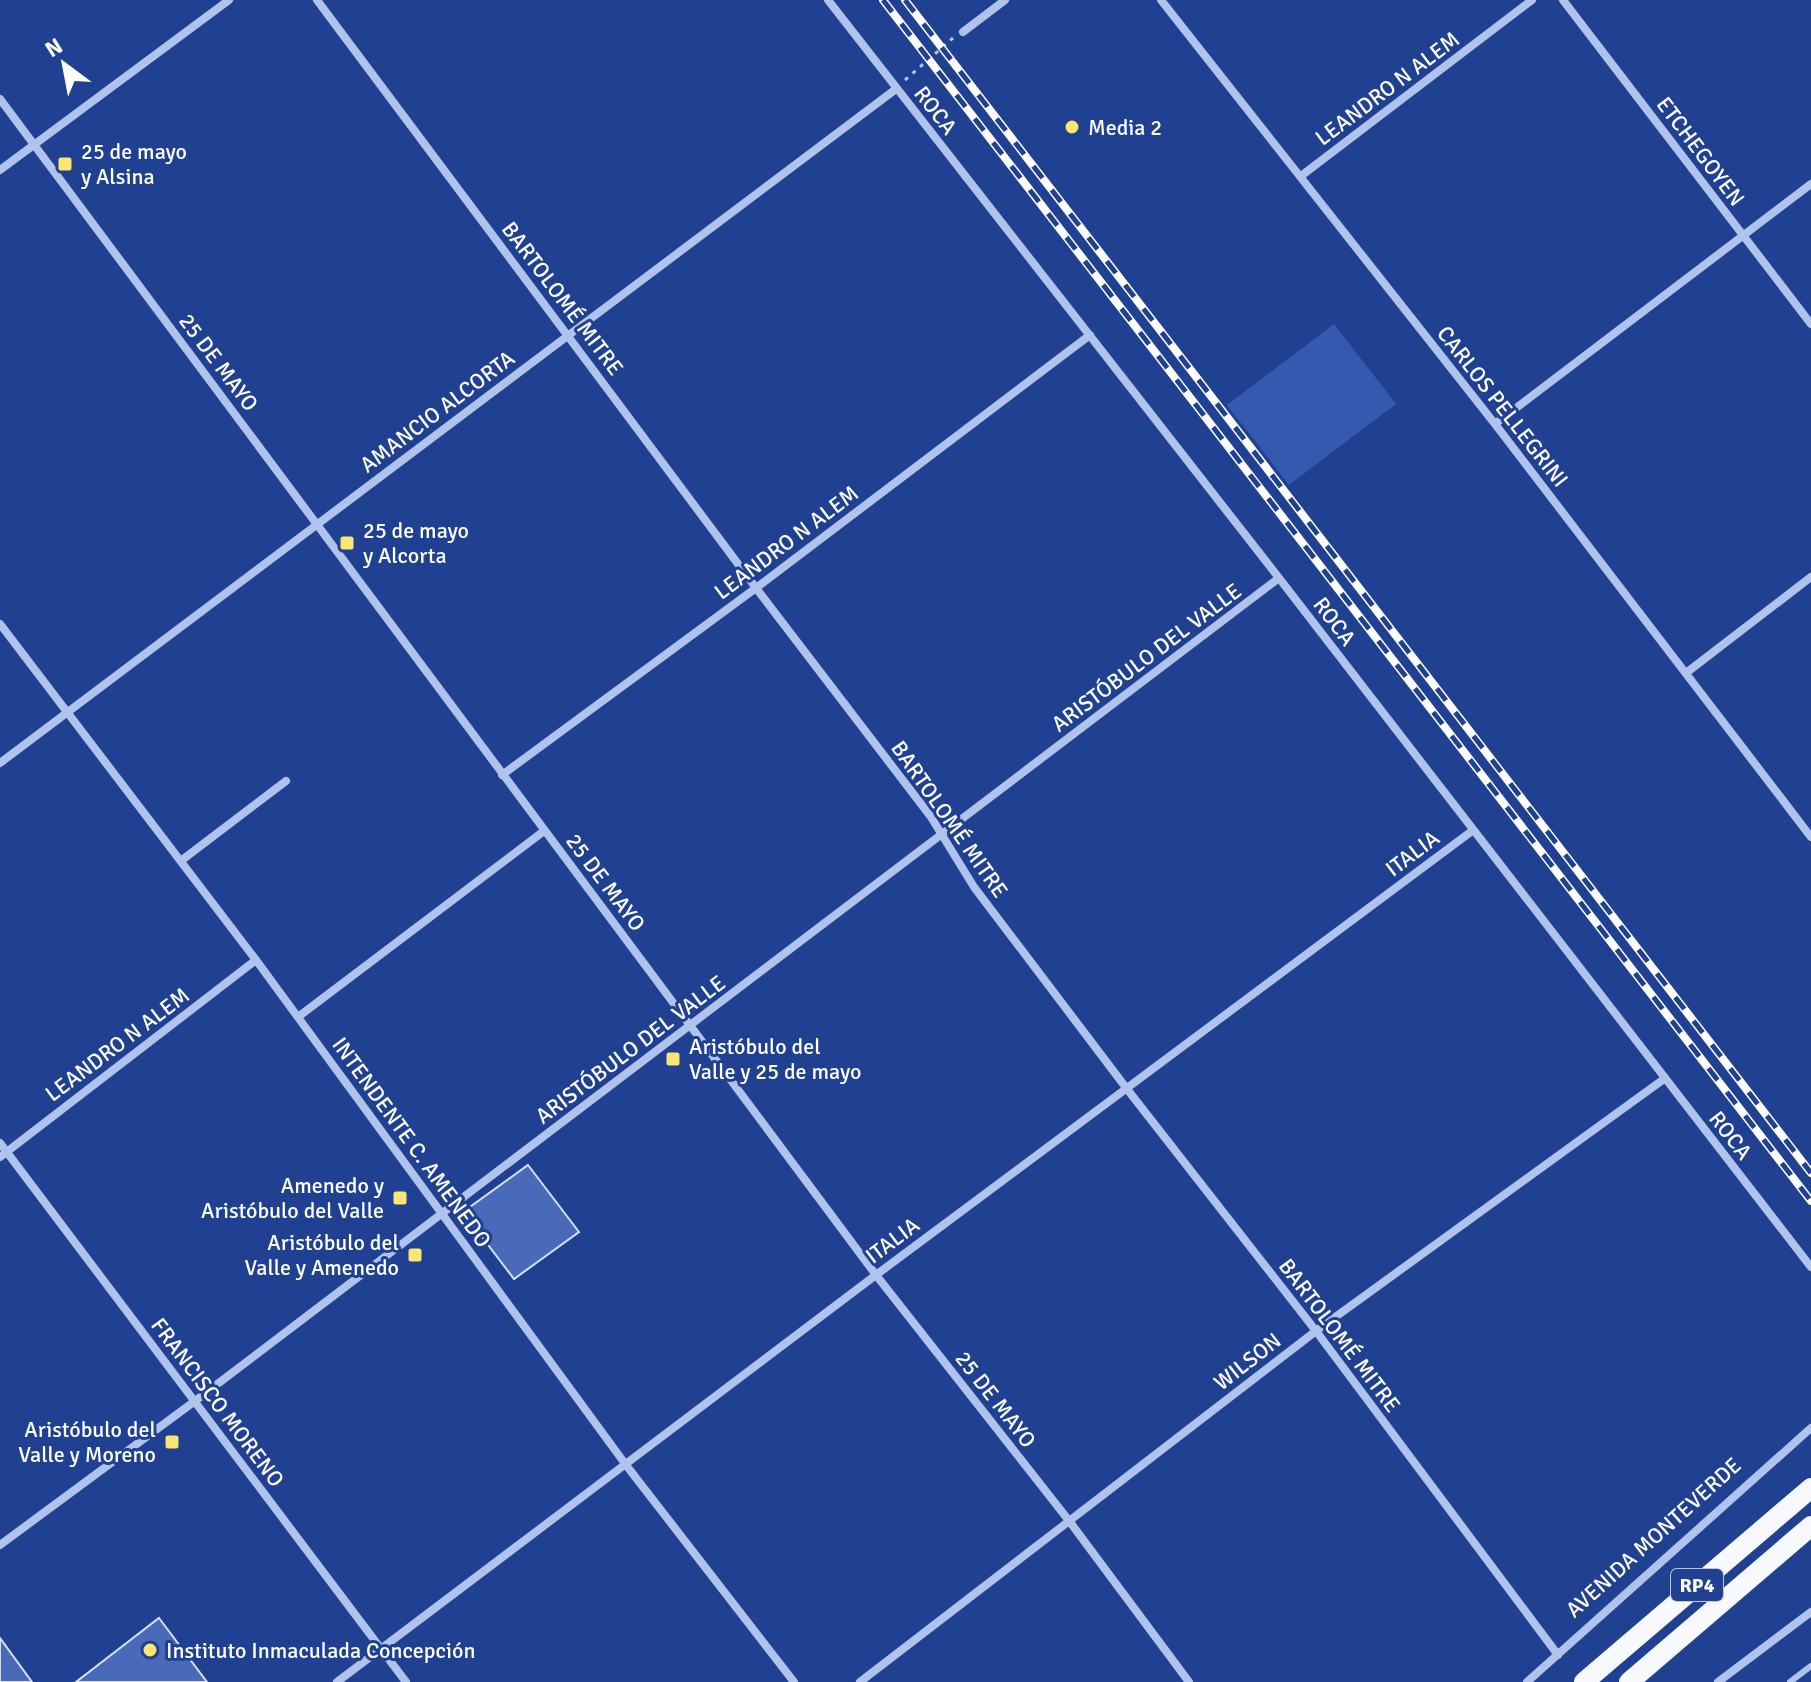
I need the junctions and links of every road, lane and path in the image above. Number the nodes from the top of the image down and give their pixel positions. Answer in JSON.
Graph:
{"nodes":[{"id":1,"x":229,"y":0,"type":"edge"},
{"id":2,"x":317,"y":0,"type":"edge"},
{"id":3,"x":828,"y":0,"type":"edge"},
{"id":4,"x":1005,"y":0,"type":"edge"},
{"id":5,"x":1161,"y":0,"type":"edge"},
{"id":6,"x":1532,"y":0,"type":"edge"},
{"id":7,"x":1563,"y":0,"type":"edge"},
{"id":8,"x":963,"y":32,"type":"dead end"},
{"id":9,"x":954,"y":38,"type":"dead end"},
{"id":10,"x":909,"y":76,"type":"dead end"},
{"id":11,"x":896,"y":89,"type":"junction"},
{"id":12,"x":0,"y":99,"type":"edge"},
{"id":13,"x":35,"y":145,"type":"junction"},
{"id":14,"x":0,"y":170,"type":"edge"},
{"id":15,"x":1301,"y":176,"type":"junction"},
{"id":16,"x":1811,"y":184,"type":"edge"},
{"id":17,"x":1742,"y":235,"type":"junction"},
{"id":18,"x":1811,"y":324,"type":"edge"},
{"id":19,"x":568,"y":334,"type":"junction"},
{"id":20,"x":1090,"y":335,"type":"junction"},
{"id":21,"x":1495,"y":424,"type":"junction"},
{"id":22,"x":317,"y":524,"type":"junction"},
{"id":23,"x":1811,"y":577,"type":"edge"},
{"id":24,"x":1279,"y":578,"type":"junction"},
{"id":25,"x":756,"y":588,"type":"junction"},
{"id":26,"x":0,"y":624,"type":"edge"},
{"id":27,"x":1686,"y":673,"type":"junction"},
{"id":28,"x":67,"y":712,"type":"junction"},
{"id":29,"x":0,"y":763,"type":"edge"},
{"id":30,"x":502,"y":775,"type":"junction"},
{"id":31,"x":286,"y":781,"type":"dead end"},
{"id":32,"x":544,"y":831,"type":"junction"},
{"id":33,"x":1472,"y":831,"type":"junction"},
{"id":34,"x":942,"y":835,"type":"junction"},
{"id":35,"x":1811,"y":837,"type":"edge"},
{"id":36,"x":182,"y":860,"type":"junction"},
{"id":37,"x":256,"y":960,"type":"junction"},
{"id":38,"x":298,"y":1017,"type":"junction"},
{"id":39,"x":691,"y":1025,"type":"junction"},
{"id":40,"x":1664,"y":1079,"type":"junction"},
{"id":41,"x":1127,"y":1089,"type":"junction"},
{"id":42,"x":0,"y":1143,"type":"edge"},
{"id":43,"x":3,"y":1154,"type":"edge"},
{"id":44,"x":441,"y":1214,"type":"junction"},
{"id":45,"x":1811,"y":1267,"type":"edge"},
{"id":46,"x":876,"y":1275,"type":"junction"},
{"id":47,"x":1316,"y":1331,"type":"junction"},
{"id":48,"x":195,"y":1401,"type":"junction"},
{"id":49,"x":1811,"y":1428,"type":"edge"},
{"id":50,"x":626,"y":1465,"type":"junction"},
{"id":51,"x":1811,"y":1488,"type":"edge"},
{"id":52,"x":1070,"y":1522,"type":"junction"},
{"id":53,"x":1811,"y":1526,"type":"edge"},
{"id":54,"x":0,"y":1545,"type":"edge"},
{"id":55,"x":1811,"y":1612,"type":"edge"},
{"id":56,"x":381,"y":1649,"type":"junction"},
{"id":57,"x":1558,"y":1655,"type":"junction"},
{"id":58,"x":1811,"y":1666,"type":"edge"},
{"id":59,"x":337,"y":1682,"type":"edge"},
{"id":60,"x":406,"y":1682,"type":"edge"},
{"id":61,"x":794,"y":1682,"type":"edge"},
{"id":62,"x":860,"y":1682,"type":"edge"},
{"id":63,"x":1189,"y":1682,"type":"edge"},
{"id":64,"x":1527,"y":1682,"type":"edge"},
{"id":65,"x":1584,"y":1682,"type":"edge"},
{"id":66,"x":1629,"y":1682,"type":"edge"},
{"id":67,"x":1718,"y":1682,"type":"edge"},
{"id":68,"x":1790,"y":1682,"type":"edge"}],
"edges":[{"from":1,"to":13,"type":"street"},
{"from":2,"to":19,"type":"street","name":"BARTOLOMÉ MITRE"},
{"from":3,"to":11,"type":"street","name":"ROCA"},
{"from":4,"to":8,"type":"street"},
{"from":5,"to":15,"type":"street","name":"CARLOS PELLEGRINI"},
{"from":6,"to":15,"type":"street","name":"LEANDRO N ALEM"},
{"from":7,"to":17,"type":"street","name":"ETCHEGOYEN"},
{"from":9,"to":10,"type":"path"},
{"from":11,"to":19,"type":"street","name":"AMANCIO ALCORTA"},
{"from":11,"to":20,"type":"street","name":"ROCA"},
{"from":12,"to":13,"type":"street","name":"25 DE MAYO"},
{"from":13,"to":14,"type":"street"},
{"from":13,"to":22,"type":"street","name":"25 DE MAYO"},
{"from":15,"to":21,"type":"street","name":"CARLOS PELLEGRINI"},
{"from":16,"to":17,"type":"street"},
{"from":17,"to":18,"type":"street","name":"ETCHEGOYEN"},
{"from":17,"to":21,"type":"street"},
{"from":19,"to":22,"type":"street","name":"AMANCIO ALCORTA"},
{"from":19,"to":25,"type":"street","name":"BARTOLOMÉ MITRE"},
{"from":20,"to":24,"type":"street","name":"ROCA"},
{"from":20,"to":25,"type":"street","name":"LEANDRO N ALEM"},
{"from":21,"to":27,"type":"street","name":"CARLOS PELLEGRINI"},
{"from":22,"to":28,"type":"street","name":"AMANCIO ALCORTA"},
{"from":22,"to":30,"type":"street","name":"25 DE MAYO"},
{"from":23,"to":27,"type":"street"},
{"from":24,"to":33,"type":"street","name":"ROCA"},
{"from":24,"to":34,"type":"street","name":"ARISTÓBULO DEL VALLE"},
{"from":25,"to":30,"type":"street","name":"LEANDRO N ALEM"},
{"from":25,"to":34,"type":"street","name":"BARTOLOMÉ MITRE"},
{"from":26,"to":28,"type":"street","name":"INTENDENTE C. AMENEDO"},
{"from":27,"to":35,"type":"street","name":"CARLOS PELLEGRINI"},
{"from":28,"to":29,"type":"street","name":"AMANCIO ALCORTA"},
{"from":28,"to":36,"type":"street","name":"INTENDENTE C. AMENEDO"},
{"from":30,"to":32,"type":"street","name":"25 DE MAYO"},
{"from":31,"to":36,"type":"street"},
{"from":32,"to":38,"type":"street"},
{"from":32,"to":39,"type":"street","name":"25 DE MAYO"},
{"from":33,"to":40,"type":"street","name":"ROCA"},
{"from":33,"to":41,"type":"street","name":"ITALIA"},
{"from":34,"to":39,"type":"street","name":"ARISTÓBULO DEL VALLE"},
{"from":34,"to":41,"type":"street","name":"BARTOLOMÉ MITRE"},
{"from":36,"to":37,"type":"street","name":"INTENDENTE C. AMENEDO"},
{"from":37,"to":38,"type":"street","name":"INTENDENTE C. AMENEDO"},
{"from":37,"to":43,"type":"street","name":"LEANDRO N ALEM"},
{"from":38,"to":44,"type":"street","name":"INTENDENTE C. AMENEDO"},
{"from":39,"to":44,"type":"street","name":"ARISTÓBULO DEL VALLE"},
{"from":39,"to":46,"type":"street","name":"25 DE MAYO"},
{"from":40,"to":45,"type":"street","name":"ROCA"},
{"from":40,"to":47,"type":"street","name":"WILSON"},
{"from":41,"to":46,"type":"street","name":"ITALIA"},
{"from":41,"to":47,"type":"street","name":"BARTOLOMÉ MITRE"},
{"from":42,"to":43,"type":"street","name":"FRANCISCO MORENO"},
{"from":43,"to":48,"type":"street","name":"FRANCISCO MORENO"},
{"from":44,"to":48,"type":"street","name":"ARISTÓBULO DEL VALLE"},
{"from":44,"to":50,"type":"street","name":"INTENDENTE C. AMENEDO"},
{"from":46,"to":50,"type":"street","name":"ITALIA"},
{"from":46,"to":52,"type":"street","name":"25 DE MAYO"},
{"from":47,"to":52,"type":"street","name":"WILSON"},
{"from":47,"to":57,"type":"street","name":"BARTOLOMÉ MITRE"},
{"from":48,"to":54,"type":"street","name":"ARISTÓBULO DEL VALLE"},
{"from":48,"to":56,"type":"street","name":"FRANCISCO MORENO"},
{"from":49,"to":57,"type":"street","name":"AVENIDA MONTEVERDE"},
{"from":50,"to":56,"type":"street","name":"ITALIA"},
{"from":50,"to":61,"type":"street","name":"INTENDENTE C. AMENEDO"},
{"from":51,"to":65,"type":"main road","number":"RP4"},
{"from":52,"to":62,"type":"street","name":"WILSON"},
{"from":52,"to":63,"type":"street","name":"25 DE MAYO"},
{"from":53,"to":66,"type":"main road","number":"RP4"},
{"from":55,"to":67,"type":"street"},
{"from":56,"to":59,"type":"street","name":"ITALIA"},
{"from":56,"to":60,"type":"street","name":"FRANCISCO MORENO"},
{"from":57,"to":64,"type":"street","name":"AVENIDA MONTEVERDE"},
{"from":58,"to":68,"type":"lane"}]}
